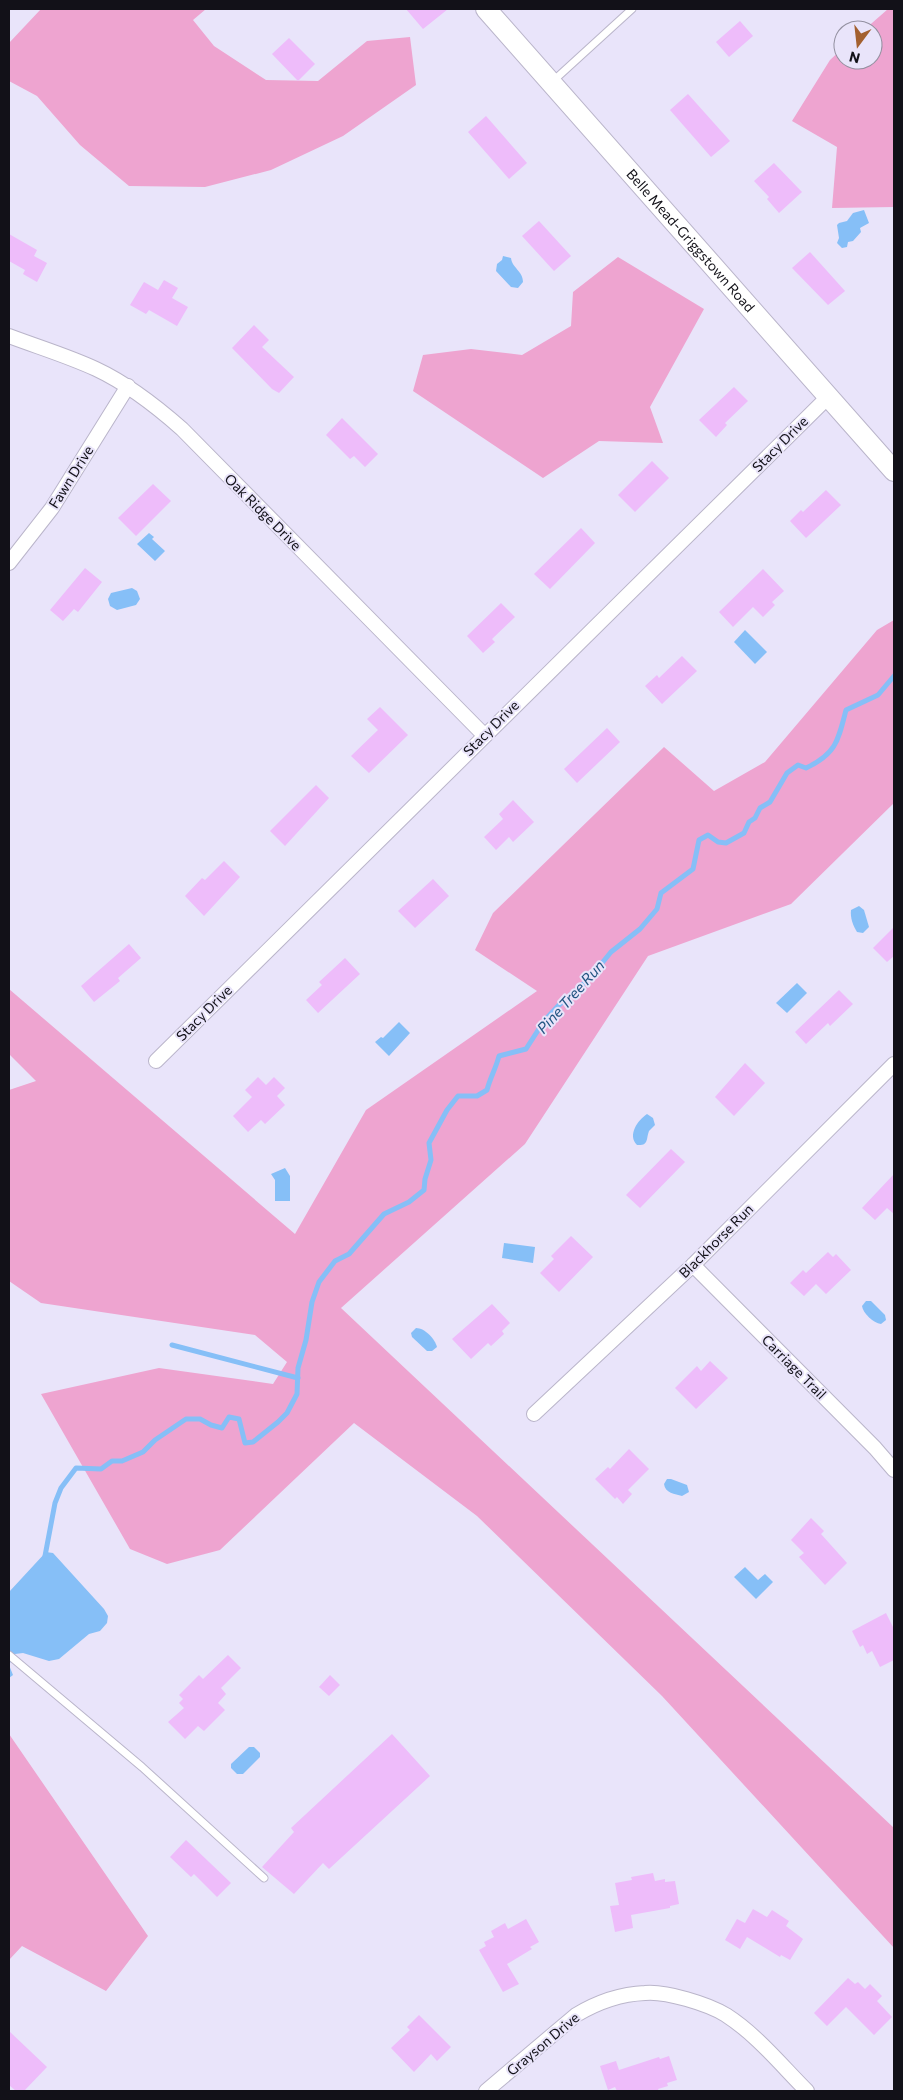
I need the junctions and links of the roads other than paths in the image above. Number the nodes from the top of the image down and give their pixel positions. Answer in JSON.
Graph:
{"nodes":[{"id":1,"x":486,"y":9,"type":"edge"},
{"id":2,"x":632,"y":9,"type":"edge"},
{"id":3,"x":552,"y":82,"type":"junction"},
{"id":4,"x":9,"y":336,"type":"edge"},
{"id":5,"x":128,"y":386,"type":"junction"},
{"id":6,"x":828,"y":397,"type":"junction"},
{"id":7,"x":894,"y":471,"type":"edge"},
{"id":8,"x":9,"y":562,"type":"edge"},
{"id":9,"x":484,"y":735,"type":"junction"},
{"id":10,"x":156,"y":1061,"type":"dead end"},
{"id":11,"x":894,"y":1064,"type":"edge"},
{"id":12,"x":693,"y":1265,"type":"junction"},
{"id":13,"x":534,"y":1414,"type":"dead end"},
{"id":14,"x":894,"y":1470,"type":"edge"},
{"id":15,"x":9,"y":1655,"type":"edge"},
{"id":16,"x":264,"y":1878,"type":"dead end"},
{"id":17,"x":486,"y":2091,"type":"edge"},
{"id":18,"x":807,"y":2091,"type":"edge"}],
"edges":[{"from":1,"to":3,"type":"street","name":"Belle Mead-Griggstown Road"},
{"from":2,"to":3,"type":"lane"},
{"from":3,"to":6,"type":"street","name":"Belle Mead-Griggstown Road"},
{"from":4,"to":5,"type":"street","name":"Oak Ridge Drive"},
{"from":5,"to":8,"type":"street","name":"Fawn Drive"},
{"from":5,"to":9,"type":"street","name":"Oak Ridge Drive"},
{"from":6,"to":7,"type":"street","name":"Belle Mead-Griggstown Road"},
{"from":6,"to":9,"type":"street","name":"Stacy Drive"},
{"from":9,"to":10,"type":"street","name":"Stacy Drive"},
{"from":11,"to":12,"type":"street","name":"Blackhorse Run"},
{"from":12,"to":13,"type":"street","name":"Blackhorse Run"},
{"from":12,"to":14,"type":"street","name":"Carriage Trail"},
{"from":15,"to":16,"type":"lane"},
{"from":17,"to":18,"type":"street","name":"Grayson Drive"}]}
